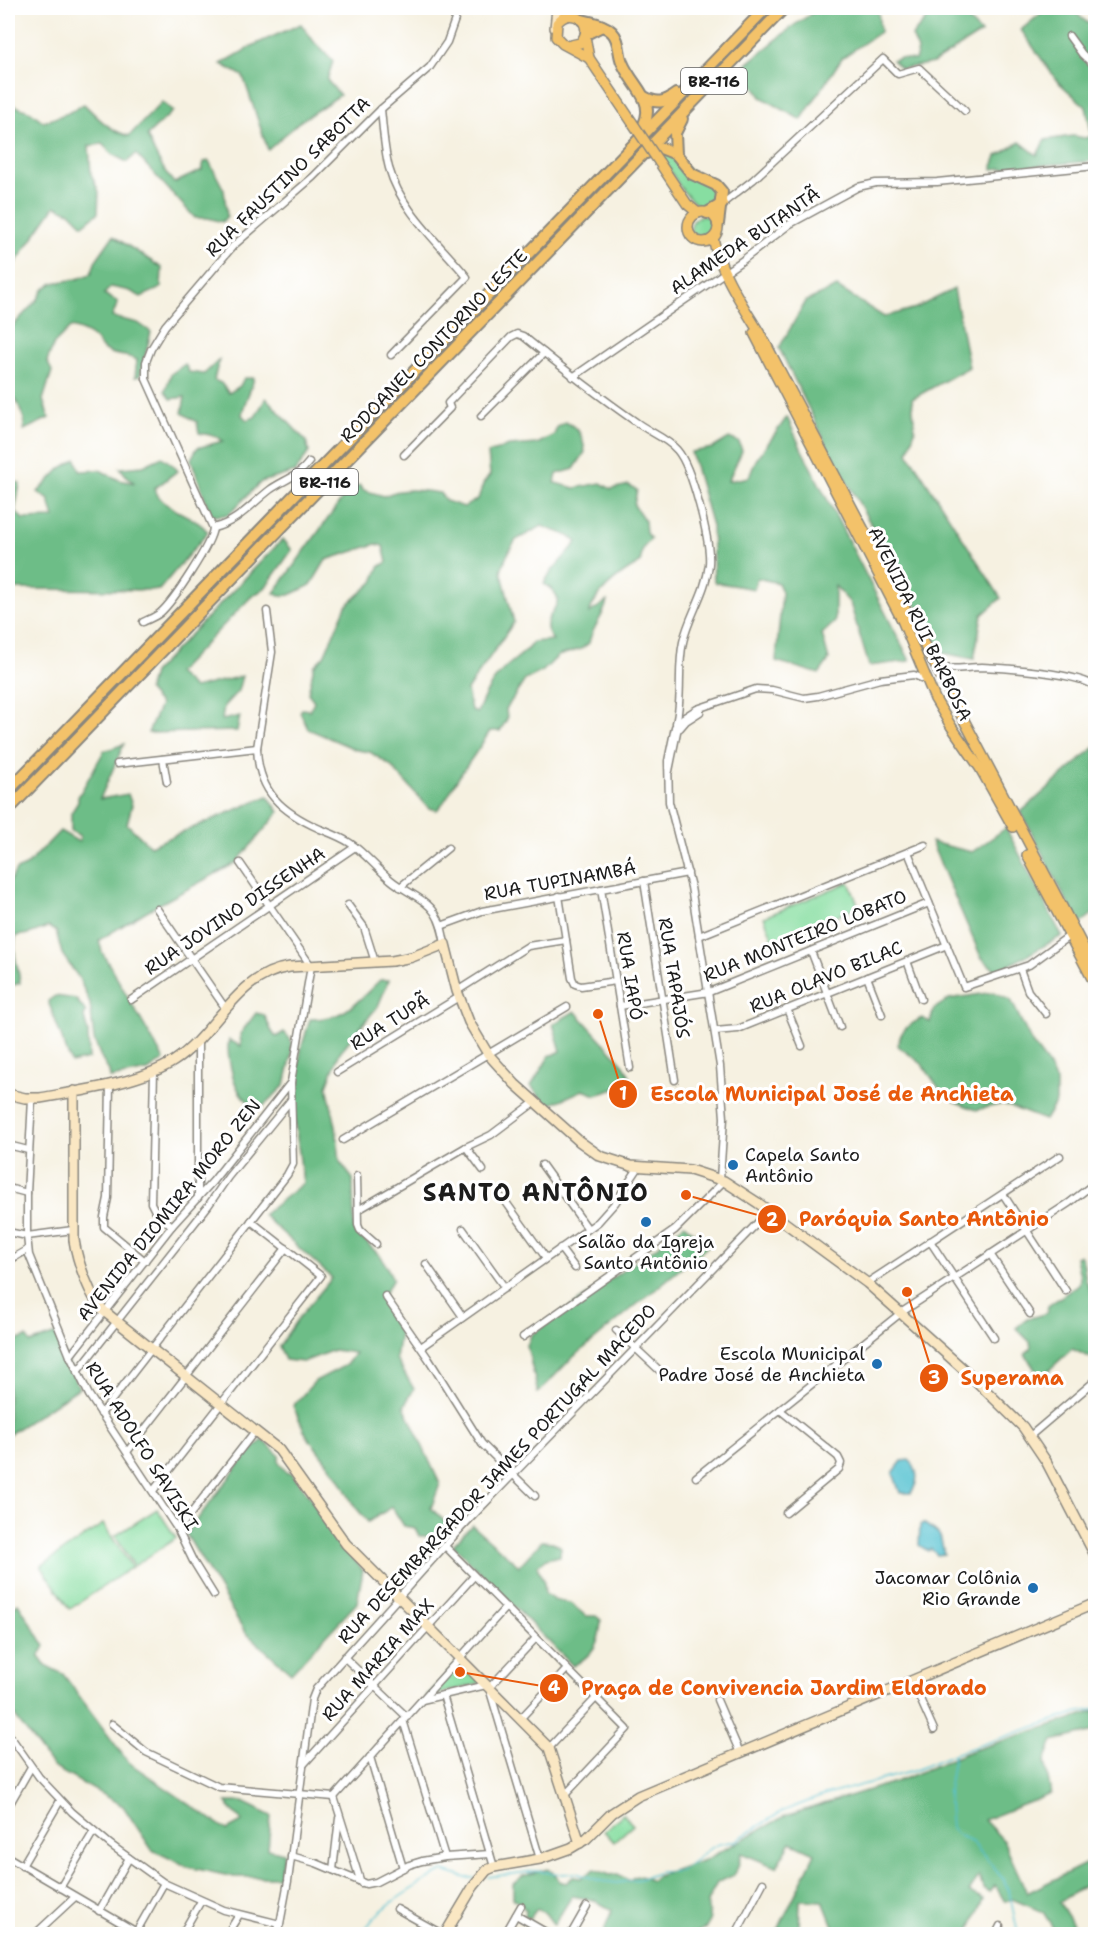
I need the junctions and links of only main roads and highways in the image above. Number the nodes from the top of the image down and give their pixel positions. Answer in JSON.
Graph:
{"nodes":[{"id":1,"x":765,"y":8,"type":"edge"},
{"id":2,"x":784,"y":8,"type":"edge"},
{"id":3,"x":574,"y":14,"type":"edge"},
{"id":4,"x":603,"y":26,"type":"junction"},
{"id":5,"x":585,"y":35,"type":"junction"},
{"id":6,"x":567,"y":46,"type":"junction"},
{"id":7,"x":589,"y":58,"type":"junction"},
{"id":8,"x":701,"y":74,"type":"junction"},
{"id":9,"x":644,"y":97,"type":"junction"},
{"id":10,"x":689,"y":107,"type":"junction"},
{"id":11,"x":630,"y":147,"type":"junction"},
{"id":12,"x":645,"y":148,"type":"junction"},
{"id":13,"x":676,"y":154,"type":"junction"},
{"id":14,"x":722,"y":204,"type":"junction"},
{"id":15,"x":699,"y":215,"type":"junction"},
{"id":16,"x":718,"y":224,"type":"junction"},
{"id":17,"x":709,"y":240,"type":"junction"},
{"id":18,"x":742,"y":303,"type":"junction"},
{"id":19,"x":936,"y":668,"type":"junction"},
{"id":20,"x":918,"y":672,"type":"junction"},
{"id":21,"x":942,"y":678,"type":"junction"},
{"id":22,"x":926,"y":680,"type":"junction"},
{"id":23,"x":8,"y":791,"type":"edge"},
{"id":24,"x":8,"y":810,"type":"edge"},
{"id":25,"x":1095,"y":971,"type":"edge"},
{"id":26,"x":1095,"y":986,"type":"edge"}],
"edges":[{"from":1,"to":8,"type":"highway","name":"RODOANEL CONTORNO LESTE","number":"BR-116"},
{"from":2,"to":10,"type":"highway","name":"RODOANEL CONTORNO LESTE","number":"BR-116"},
{"from":3,"to":4,"type":"highway"},
{"from":3,"to":5,"type":"main road"},
{"from":3,"to":6,"type":"main road"},
{"from":4,"to":5,"type":"highway"},
{"from":4,"to":9,"type":"highway"},
{"from":5,"to":6,"type":"main road"},
{"from":5,"to":7,"type":"main road"},
{"from":6,"to":7,"type":"main road"},
{"from":7,"to":12,"type":"main road","bridge":true},
{"from":8,"to":9,"type":"highway"},
{"from":8,"to":11,"type":"highway","name":"RODOANEL CONTORNO LESTE","number":"BR-116"},
{"from":9,"to":11,"type":"highway"},
{"from":10,"to":12,"type":"highway","name":"RODOANEL CONTORNO LESTE","number":"BR-116"},
{"from":10,"to":13,"type":"highway"},
{"from":11,"to":23,"type":"highway","name":"RODOANEL CONTORNO LESTE","number":"BR-116"},
{"from":12,"to":13,"type":"highway"},
{"from":12,"to":15,"type":"main road","bridge":true},
{"from":12,"to":24,"type":"highway","name":"RODOANEL CONTORNO LESTE","number":"BR-116"},
{"from":13,"to":14,"type":"highway"},
{"from":14,"to":15,"type":"highway"},
{"from":14,"to":16,"type":"highway"},
{"from":15,"to":16,"type":"main road"},
{"from":15,"to":17,"type":"main road"},
{"from":16,"to":17,"type":"main road"},
{"from":17,"to":18,"type":"main road","name":"AVENIDA RUI BARBOSA"},
{"from":18,"to":19,"type":"main road","name":"AVENIDA RUI BARBOSA"},
{"from":18,"to":20,"type":"main road","name":"AVENIDA RUI BARBOSA"},
{"from":19,"to":20,"type":"main road"},
{"from":19,"to":21,"type":"main road","name":"AVENIDA RUI BARBOSA"},
{"from":20,"to":22,"type":"main road","name":"AVENIDA RUI BARBOSA"},
{"from":21,"to":22,"type":"main road"},
{"from":21,"to":25,"type":"main road","name":"AVENIDA RUI BARBOSA"},
{"from":22,"to":26,"type":"main road","name":"AVENIDA RUI BARBOSA"}]}
